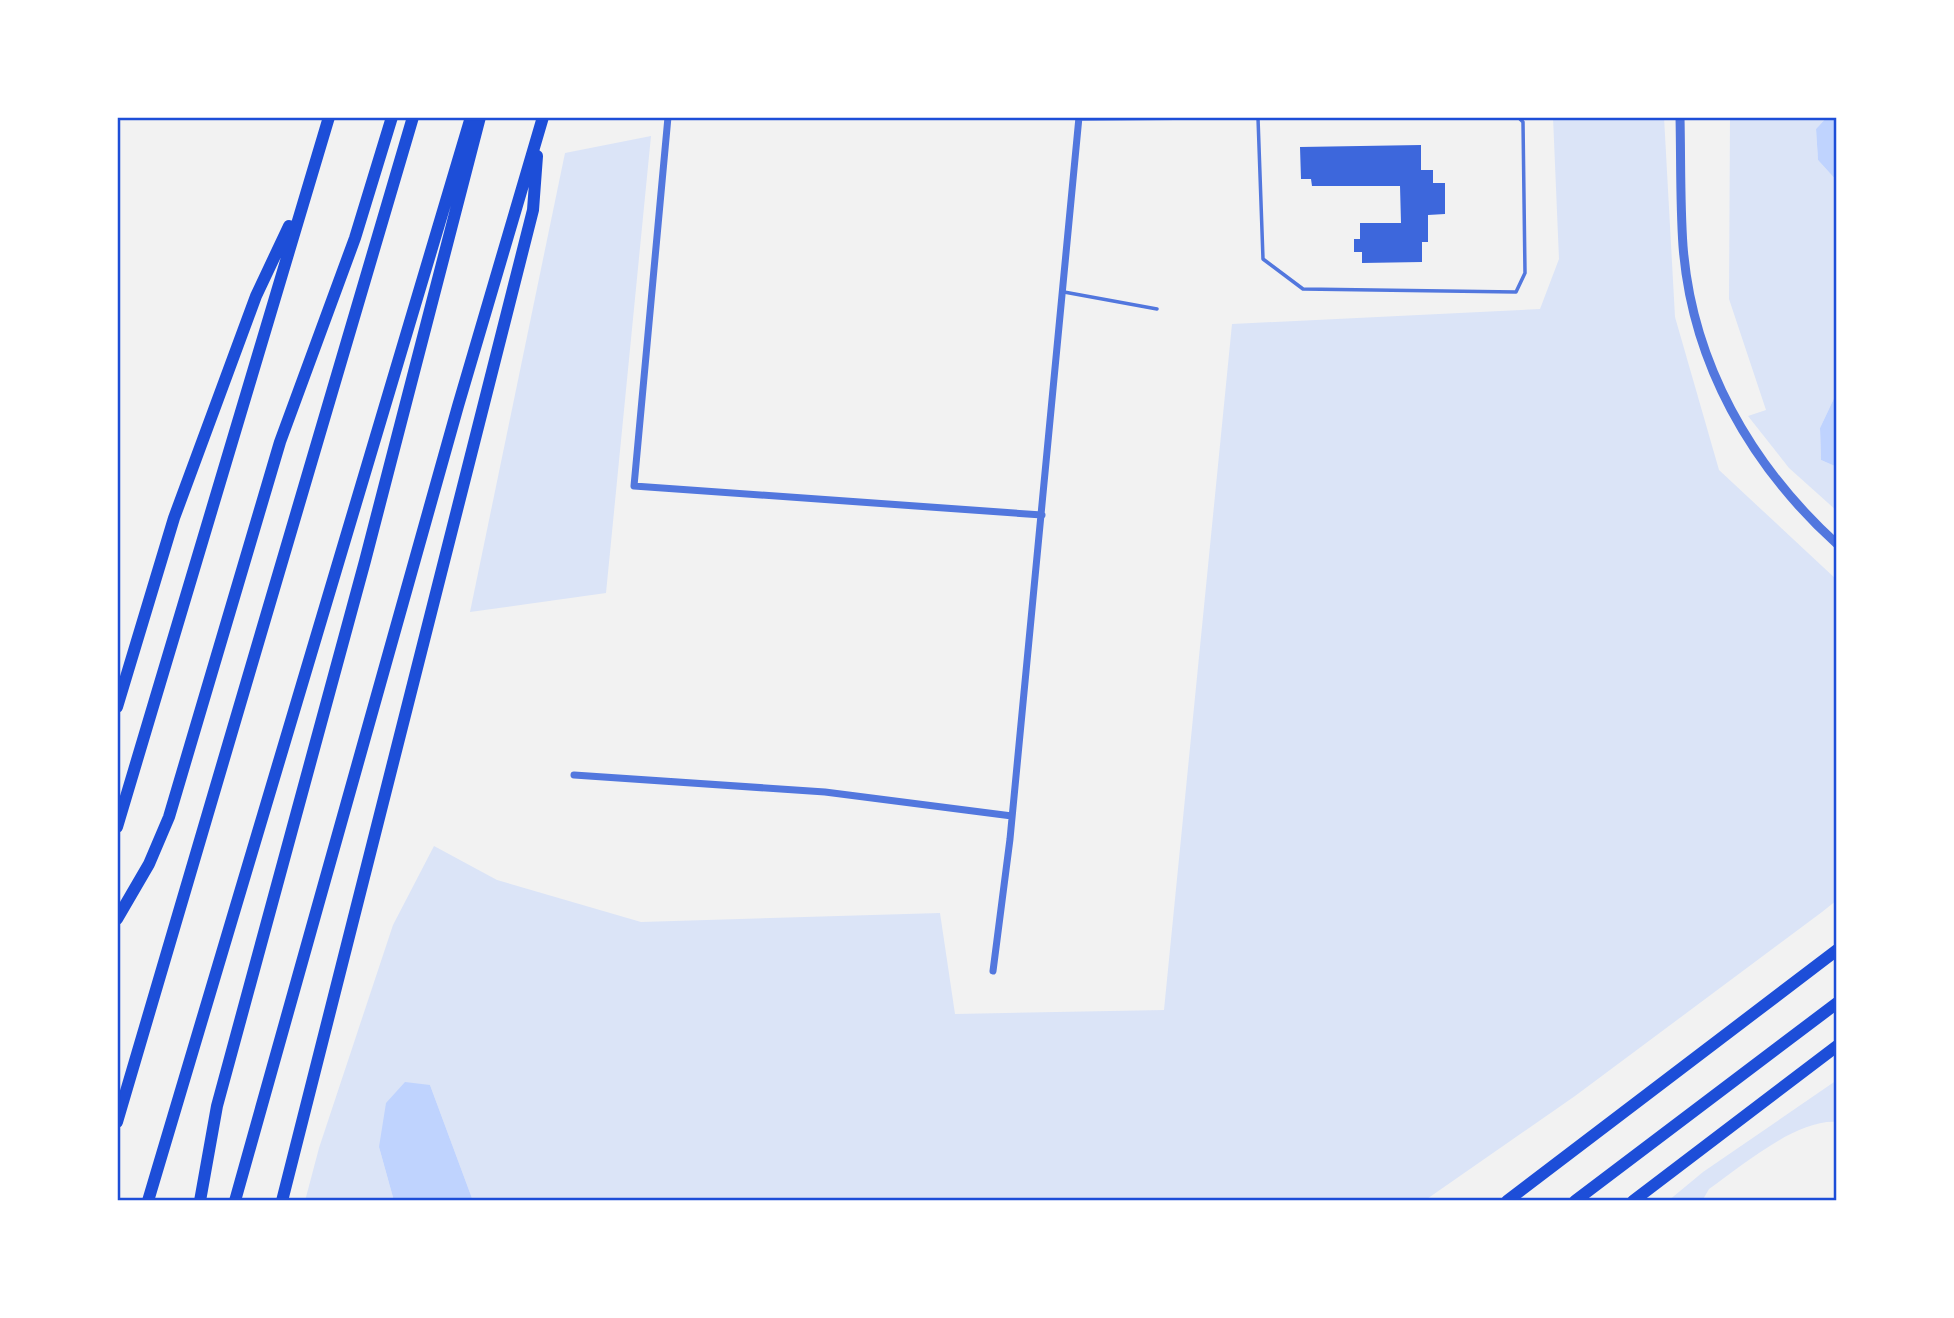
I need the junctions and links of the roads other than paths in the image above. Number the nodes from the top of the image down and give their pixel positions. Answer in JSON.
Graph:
{"nodes":[{"id":1,"x":392,"y":117,"type":"edge"},
{"id":2,"x":413,"y":117,"type":"edge"},
{"id":3,"x":543,"y":117,"type":"edge"},
{"id":4,"x":668,"y":117,"type":"edge"},
{"id":5,"x":1331,"y":117,"type":"edge"},
{"id":6,"x":1518,"y":117,"type":"edge"},
{"id":7,"x":1680,"y":117,"type":"edge"},
{"id":8,"x":1079,"y":118,"type":"edge"},
{"id":9,"x":1258,"y":118,"type":"edge"},
{"id":10,"x":328,"y":119,"type":"edge"},
{"id":11,"x":475,"y":122,"type":"edge"},
{"id":12,"x":539,"y":132,"type":"junction"},
{"id":13,"x":310,"y":182,"type":"junction"},
{"id":14,"x":1062,"y":292,"type":"junction"},
{"id":15,"x":1157,"y":309,"type":"dead end"},
{"id":16,"x":1042,"y":516,"type":"junction"},
{"id":17,"x":1837,"y":544,"type":"edge"},
{"id":18,"x":117,"y":707,"type":"edge"},
{"id":19,"x":573,"y":775,"type":"dead end"},
{"id":20,"x":1012,"y":816,"type":"junction"},
{"id":21,"x":117,"y":827,"type":"edge"},
{"id":22,"x":117,"y":919,"type":"edge"},
{"id":23,"x":1837,"y":950,"type":"edge"},
{"id":24,"x":993,"y":971,"type":"dead end"},
{"id":25,"x":1837,"y":1003,"type":"edge"},
{"id":26,"x":1837,"y":1046,"type":"edge"},
{"id":27,"x":117,"y":1122,"type":"edge"},
{"id":28,"x":148,"y":1201,"type":"edge"},
{"id":29,"x":200,"y":1201,"type":"edge"},
{"id":30,"x":235,"y":1201,"type":"edge"},
{"id":31,"x":282,"y":1201,"type":"edge"},
{"id":32,"x":1507,"y":1201,"type":"edge"},
{"id":33,"x":1575,"y":1201,"type":"edge"},
{"id":34,"x":1633,"y":1201,"type":"edge"}],
"edges":[{"from":1,"to":22,"type":"highway"},
{"from":2,"to":27,"type":"highway"},
{"from":3,"to":12,"type":"highway"},
{"from":4,"to":16,"type":"street"},
{"from":5,"to":9,"type":"lane"},
{"from":6,"to":9,"type":"lane"},
{"from":7,"to":17,"type":"street"},
{"from":8,"to":9,"type":"lane"},
{"from":8,"to":14,"type":"street"},
{"from":10,"to":13,"type":"highway"},
{"from":11,"to":28,"type":"highway"},
{"from":11,"to":29,"type":"highway"},
{"from":12,"to":30,"type":"highway"},
{"from":12,"to":31,"type":"highway"},
{"from":13,"to":18,"type":"highway"},
{"from":13,"to":21,"type":"highway"},
{"from":14,"to":15,"type":"lane"},
{"from":14,"to":16,"type":"street"},
{"from":16,"to":20,"type":"street"},
{"from":19,"to":20,"type":"street"},
{"from":20,"to":24,"type":"street"},
{"from":23,"to":32,"type":"highway"},
{"from":25,"to":33,"type":"highway"},
{"from":26,"to":34,"type":"highway"}]}
